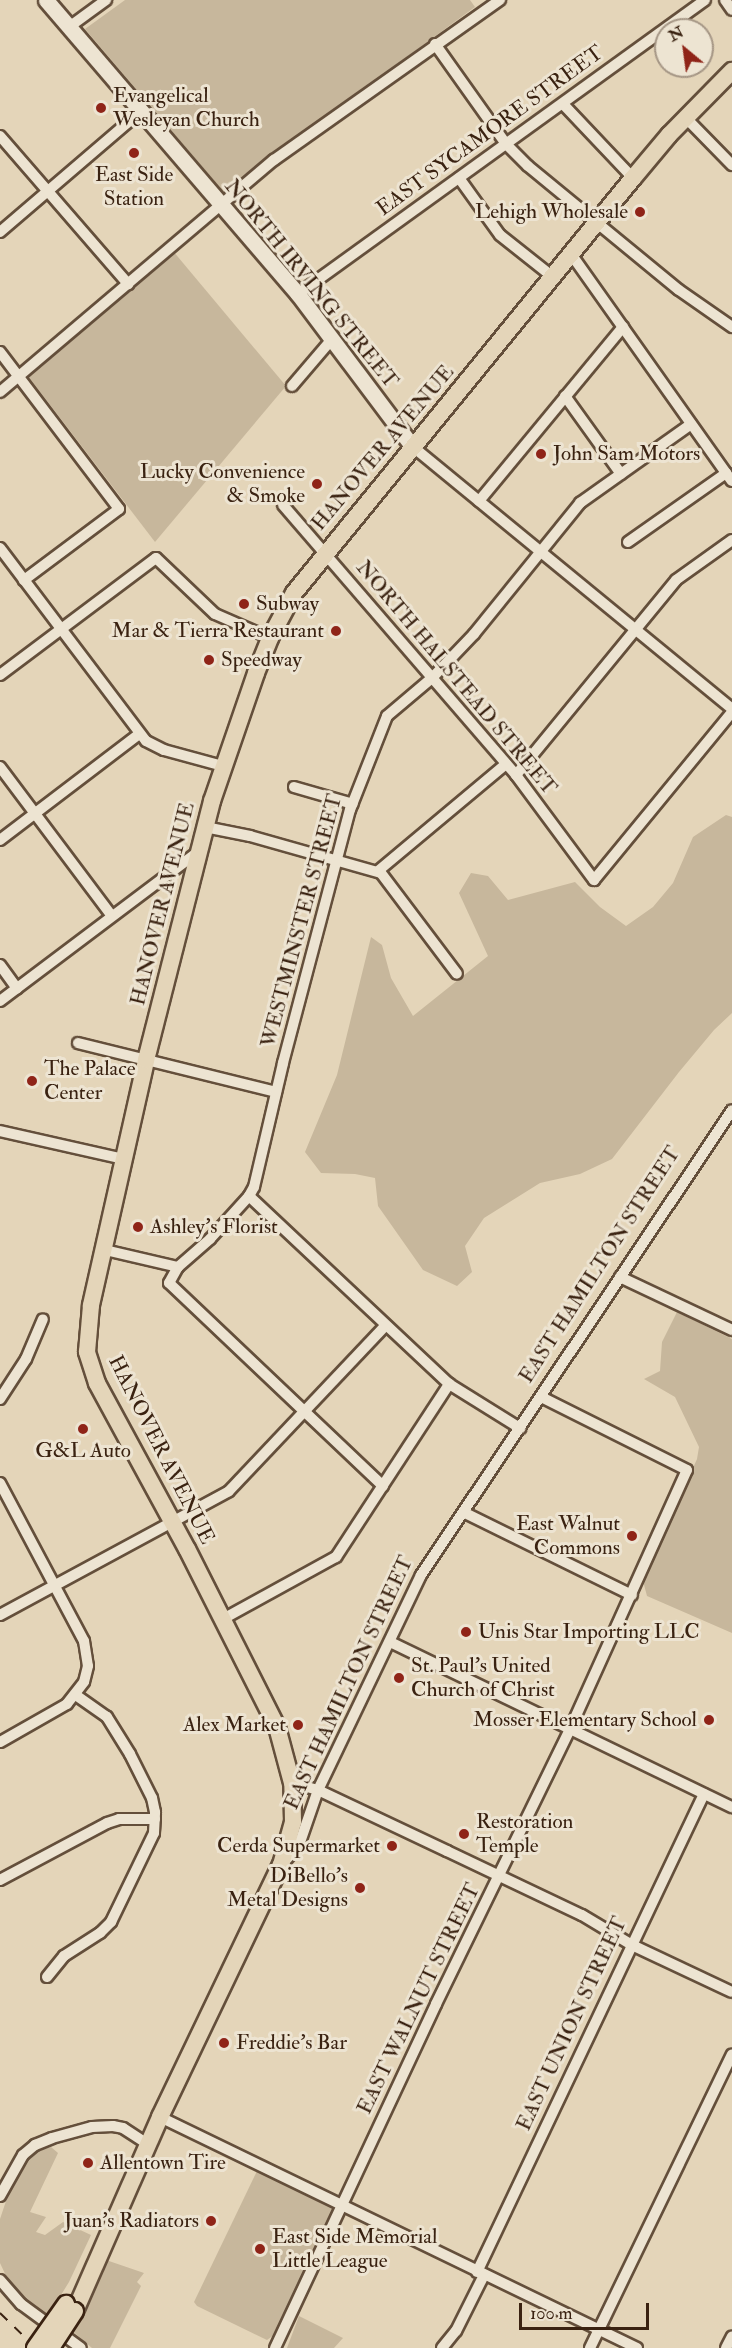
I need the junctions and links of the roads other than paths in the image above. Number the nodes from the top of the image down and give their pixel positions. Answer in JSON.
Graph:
{"nodes":[{"id":1,"x":46,"y":0,"type":"edge"},
{"id":2,"x":106,"y":0,"type":"edge"},
{"id":3,"x":500,"y":0,"type":"edge"},
{"id":4,"x":705,"y":0,"type":"edge"},
{"id":5,"x":725,"y":0,"type":"edge"},
{"id":6,"x":483,"y":4,"type":"edge"},
{"id":7,"x":732,"y":10,"type":"edge"},
{"id":8,"x":69,"y":27,"type":"junction"},
{"id":9,"x":435,"y":44,"type":"junction"},
{"id":10,"x":732,"y":71,"type":"edge"},
{"id":11,"x":563,"y":104,"type":"junction"},
{"id":12,"x":141,"y":111,"type":"junction"},
{"id":13,"x":686,"y":118,"type":"junction"},
{"id":14,"x":0,"y":135,"type":"edge"},
{"id":15,"x":506,"y":144,"type":"junction"},
{"id":16,"x":731,"y":163,"type":"edge"},
{"id":17,"x":459,"y":178,"type":"junction"},
{"id":18,"x":633,"y":178,"type":"junction"},
{"id":19,"x":48,"y":191,"type":"junction"},
{"id":20,"x":220,"y":203,"type":"junction"},
{"id":21,"x":596,"y":223,"type":"junction"},
{"id":22,"x":0,"y":232,"type":"edge"},
{"id":23,"x":571,"y":254,"type":"junction"},
{"id":24,"x":553,"y":277,"type":"junction"},
{"id":25,"x":128,"y":284,"type":"junction"},
{"id":26,"x":297,"y":294,"type":"junction"},
{"id":27,"x":729,"y":322,"type":"edge"},
{"id":28,"x":623,"y":327,"type":"junction"},
{"id":29,"x":333,"y":338,"type":"junction"},
{"id":30,"x":0,"y":352,"type":"edge"},
{"id":31,"x":19,"y":376,"type":"junction"},
{"id":32,"x":292,"y":386,"type":"dead end"},
{"id":33,"x":0,"y":393,"type":"edge"},
{"id":34,"x":566,"y":396,"type":"junction"},
{"id":35,"x":691,"y":424,"type":"junction"},
{"id":36,"x":412,"y":446,"type":"junction"},
{"id":37,"x":621,"y":474,"type":"junction"},
{"id":38,"x":730,"y":478,"type":"edge"},
{"id":39,"x":479,"y":501,"type":"junction"},
{"id":40,"x":282,"y":505,"type":"dead end"},
{"id":41,"x":732,"y":540,"type":"edge"},
{"id":42,"x":628,"y":542,"type":"dead end"},
{"id":43,"x":0,"y":548,"type":"edge"},
{"id":44,"x":541,"y":552,"type":"junction"},
{"id":45,"x":324,"y":553,"type":"junction"},
{"id":46,"x":24,"y":580,"type":"junction"},
{"id":47,"x":61,"y":629,"type":"junction"},
{"id":48,"x":635,"y":630,"type":"junction"},
{"id":49,"x":270,"y":638,"type":"junction"},
{"id":50,"x":0,"y":675,"type":"edge"},
{"id":51,"x":432,"y":678,"type":"junction"},
{"id":52,"x":732,"y":711,"type":"edge"},
{"id":53,"x":139,"y":734,"type":"junction"},
{"id":54,"x":506,"y":764,"type":"junction"},
{"id":55,"x":223,"y":766,"type":"junction"},
{"id":56,"x":0,"y":767,"type":"edge"},
{"id":57,"x":516,"y":776,"type":"junction"},
{"id":58,"x":294,"y":787,"type":"dead end"},
{"id":59,"x":352,"y":804,"type":"junction"},
{"id":60,"x":34,"y":813,"type":"junction"},
{"id":61,"x":205,"y":827,"type":"junction"},
{"id":62,"x":0,"y":840,"type":"edge"},
{"id":63,"x":199,"y":851,"type":"junction"},
{"id":64,"x":336,"y":860,"type":"junction"},
{"id":65,"x":378,"y":871,"type":"junction"},
{"id":66,"x":112,"y":916,"type":"junction"},
{"id":67,"x":0,"y":965,"type":"edge"},
{"id":68,"x":457,"y":974,"type":"dead end"},
{"id":69,"x":17,"y":988,"type":"junction"},
{"id":70,"x":0,"y":1001,"type":"edge"},
{"id":71,"x":78,"y":1043,"type":"dead end"},
{"id":72,"x":146,"y":1060,"type":"junction"},
{"id":73,"x":276,"y":1092,"type":"junction"},
{"id":74,"x":732,"y":1110,"type":"edge"},
{"id":75,"x":0,"y":1131,"type":"edge"},
{"id":76,"x":124,"y":1159,"type":"junction"},
{"id":77,"x":249,"y":1196,"type":"junction"},
{"id":78,"x":105,"y":1251,"type":"junction"},
{"id":79,"x":178,"y":1267,"type":"junction"},
{"id":80,"x":620,"y":1276,"type":"junction"},
{"id":81,"x":43,"y":1319,"type":"dead end"},
{"id":82,"x":386,"y":1325,"type":"junction"},
{"id":83,"x":732,"y":1330,"type":"edge"},
{"id":84,"x":448,"y":1384,"type":"junction"},
{"id":85,"x":541,"y":1397,"type":"junction"},
{"id":86,"x":0,"y":1399,"type":"edge"},
{"id":87,"x":304,"y":1412,"type":"junction"},
{"id":88,"x":520,"y":1428,"type":"junction"},
{"id":89,"x":0,"y":1483,"type":"edge"},
{"id":90,"x":383,"y":1486,"type":"junction"},
{"id":91,"x":465,"y":1513,"type":"junction"},
{"id":92,"x":172,"y":1522,"type":"junction"},
{"id":93,"x":55,"y":1586,"type":"junction"},
{"id":94,"x":632,"y":1595,"type":"junction"},
{"id":95,"x":0,"y":1615,"type":"edge"},
{"id":96,"x":223,"y":1619,"type":"junction"},
{"id":97,"x":390,"y":1642,"type":"junction"},
{"id":98,"x":76,"y":1695,"type":"junction"},
{"id":99,"x":570,"y":1729,"type":"junction"},
{"id":100,"x":0,"y":1742,"type":"edge"},
{"id":101,"x":292,"y":1783,"type":"junction"},
{"id":102,"x":318,"y":1790,"type":"junction"},
{"id":103,"x":704,"y":1794,"type":"junction"},
{"id":104,"x":732,"y":1807,"type":"edge"},
{"id":105,"x":155,"y":1819,"type":"junction"},
{"id":106,"x":280,"y":1865,"type":"junction"},
{"id":107,"x":500,"y":1876,"type":"junction"},
{"id":108,"x":0,"y":1880,"type":"edge"},
{"id":109,"x":632,"y":1945,"type":"junction"},
{"id":110,"x":46,"y":1977,"type":"dead end"},
{"id":111,"x":732,"y":1992,"type":"edge"},
{"id":112,"x":732,"y":2054,"type":"edge"},
{"id":113,"x":160,"y":2117,"type":"junction"},
{"id":114,"x":148,"y":2144,"type":"junction"},
{"id":115,"x":0,"y":2196,"type":"edge"},
{"id":116,"x":342,"y":2207,"type":"junction"},
{"id":117,"x":481,"y":2273,"type":"junction"},
{"id":118,"x":0,"y":2280,"type":"edge"},
{"id":119,"x":70,"y":2308,"type":"junction"},
{"id":120,"x":599,"y":2330,"type":"junction"},
{"id":121,"x":732,"y":2336,"type":"edge"},
{"id":122,"x":35,"y":2348,"type":"edge"},
{"id":123,"x":51,"y":2348,"type":"edge"},
{"id":124,"x":81,"y":2348,"type":"edge"},
{"id":125,"x":275,"y":2348,"type":"edge"},
{"id":126,"x":442,"y":2348,"type":"edge"},
{"id":127,"x":590,"y":2348,"type":"edge"},
{"id":128,"x":637,"y":2348,"type":"edge"},
{"id":129,"x":726,"y":2348,"type":"edge"}],
"edges":[{"from":1,"to":8,"type":"main road","name":"NORTH IRVING STREET"},
{"from":2,"to":8,"type":"street"},
{"from":3,"to":6,"type":"street"},
{"from":4,"to":11,"type":"street","name":"EAST SYCAMORE STREET"},
{"from":5,"to":7,"type":"street"},
{"from":6,"to":9,"type":"street"},
{"from":8,"to":12,"type":"main road","name":"NORTH IRVING STREET"},
{"from":9,"to":15,"type":"street"},
{"from":9,"to":20,"type":"street"},
{"from":10,"to":13,"type":"main road","name":"HANOVER AVENUE"},
{"from":11,"to":15,"type":"street","name":"EAST SYCAMORE STREET"},
{"from":11,"to":18,"type":"street"},
{"from":12,"to":19,"type":"street"},
{"from":12,"to":20,"type":"main road","name":"NORTH IRVING STREET"},
{"from":13,"to":16,"type":"street"},
{"from":13,"to":18,"type":"main road","name":"HANOVER AVENUE"},
{"from":14,"to":19,"type":"street"},
{"from":15,"to":17,"type":"street","name":"EAST SYCAMORE STREET"},
{"from":15,"to":21,"type":"street"},
{"from":17,"to":24,"type":"street"},
{"from":17,"to":26,"type":"street","name":"EAST SYCAMORE STREET"},
{"from":18,"to":21,"type":"main road","name":"HANOVER AVENUE"},
{"from":19,"to":22,"type":"street"},
{"from":19,"to":25,"type":"street"},
{"from":20,"to":25,"type":"street"},
{"from":20,"to":26,"type":"main road","name":"NORTH IRVING STREET"},
{"from":21,"to":23,"type":"main road","name":"HANOVER AVENUE"},
{"from":21,"to":27,"type":"street"},
{"from":23,"to":24,"type":"main road","name":"HANOVER AVENUE"},
{"from":23,"to":28,"type":"street"},
{"from":24,"to":36,"type":"main road","name":"HANOVER AVENUE"},
{"from":25,"to":31,"type":"street"},
{"from":26,"to":29,"type":"main road","name":"NORTH IRVING STREET"},
{"from":28,"to":34,"type":"street"},
{"from":28,"to":35,"type":"street"},
{"from":29,"to":32,"type":"street"},
{"from":29,"to":36,"type":"main road","name":"NORTH IRVING STREET"},
{"from":30,"to":31,"type":"street"},
{"from":31,"to":33,"type":"street"},
{"from":31,"to":46,"type":"street"},
{"from":34,"to":37,"type":"street"},
{"from":34,"to":39,"type":"street"},
{"from":35,"to":37,"type":"street","name":"WESTMINSTER STREET"},
{"from":35,"to":38,"type":"street"},
{"from":36,"to":39,"type":"street","name":"NORTH IRVING STREET"},
{"from":36,"to":45,"type":"main road","name":"HANOVER AVENUE"},
{"from":37,"to":44,"type":"street","name":"WESTMINSTER STREET"},
{"from":38,"to":42,"type":"street"},
{"from":39,"to":44,"type":"street","name":"NORTH IRVING STREET"},
{"from":40,"to":45,"type":"street","name":"NORTH HALSTEAD STREET"},
{"from":41,"to":48,"type":"street"},
{"from":43,"to":46,"type":"street"},
{"from":44,"to":48,"type":"street","name":"NORTH IRVING STREET"},
{"from":44,"to":51,"type":"street","name":"WESTMINSTER STREET"},
{"from":45,"to":49,"type":"main road","name":"HANOVER AVENUE"},
{"from":45,"to":51,"type":"street","name":"NORTH HALSTEAD STREET"},
{"from":46,"to":47,"type":"street"},
{"from":47,"to":49,"type":"street"},
{"from":47,"to":50,"type":"street"},
{"from":47,"to":53,"type":"street"},
{"from":48,"to":52,"type":"street","name":"NORTH IRVING STREET"},
{"from":48,"to":57,"type":"street"},
{"from":49,"to":55,"type":"main road","name":"HANOVER AVENUE"},
{"from":51,"to":54,"type":"street","name":"NORTH HALSTEAD STREET"},
{"from":51,"to":59,"type":"street","name":"WESTMINSTER STREET"},
{"from":52,"to":57,"type":"street","name":"NORTH HALSTEAD STREET"},
{"from":53,"to":55,"type":"street"},
{"from":53,"to":60,"type":"street"},
{"from":54,"to":57,"type":"street","name":"NORTH HALSTEAD STREET"},
{"from":54,"to":65,"type":"street"},
{"from":55,"to":61,"type":"main road","name":"HANOVER AVENUE"},
{"from":56,"to":60,"type":"street"},
{"from":58,"to":59,"type":"street"},
{"from":59,"to":64,"type":"street","name":"WESTMINSTER STREET"},
{"from":60,"to":62,"type":"street"},
{"from":60,"to":66,"type":"street"},
{"from":61,"to":63,"type":"main road","name":"HANOVER AVENUE"},
{"from":61,"to":64,"type":"street"},
{"from":63,"to":66,"type":"street"},
{"from":63,"to":72,"type":"main road","name":"HANOVER AVENUE"},
{"from":64,"to":65,"type":"street"},
{"from":64,"to":73,"type":"street","name":"WESTMINSTER STREET"},
{"from":65,"to":68,"type":"street"},
{"from":66,"to":69,"type":"street"},
{"from":67,"to":69,"type":"street"},
{"from":69,"to":70,"type":"street"},
{"from":71,"to":72,"type":"street"},
{"from":72,"to":73,"type":"street"},
{"from":72,"to":76,"type":"main road","name":"HANOVER AVENUE"},
{"from":73,"to":77,"type":"street","name":"WESTMINSTER STREET"},
{"from":74,"to":80,"type":"street","name":"EAST HAMILTON STREET"},
{"from":75,"to":76,"type":"street"},
{"from":76,"to":78,"type":"main road","name":"HANOVER AVENUE"},
{"from":77,"to":79,"type":"street"},
{"from":77,"to":82,"type":"street"},
{"from":78,"to":79,"type":"street"},
{"from":78,"to":92,"type":"main road","name":"HANOVER AVENUE"},
{"from":79,"to":87,"type":"street"},
{"from":80,"to":83,"type":"street"},
{"from":80,"to":85,"type":"street","name":"EAST HAMILTON STREET"},
{"from":81,"to":86,"type":"street"},
{"from":82,"to":84,"type":"street"},
{"from":82,"to":87,"type":"street"},
{"from":84,"to":88,"type":"street"},
{"from":84,"to":90,"type":"street"},
{"from":85,"to":88,"type":"street","name":"EAST HAMILTON STREET"},
{"from":85,"to":94,"type":"street","name":"EAST WALNUT STREET"},
{"from":87,"to":90,"type":"street"},
{"from":87,"to":92,"type":"street"},
{"from":88,"to":91,"type":"street","name":"EAST HAMILTON STREET"},
{"from":89,"to":93,"type":"street"},
{"from":90,"to":96,"type":"street"},
{"from":91,"to":94,"type":"street"},
{"from":91,"to":97,"type":"street","name":"EAST HAMILTON STREET"},
{"from":92,"to":93,"type":"street"},
{"from":92,"to":96,"type":"main road","name":"HANOVER AVENUE"},
{"from":93,"to":95,"type":"street"},
{"from":93,"to":98,"type":"street"},
{"from":94,"to":99,"type":"street","name":"EAST WALNUT STREET"},
{"from":96,"to":101,"type":"main road","name":"HANOVER AVENUE"},
{"from":97,"to":99,"type":"street"},
{"from":97,"to":102,"type":"street","name":"EAST HAMILTON STREET"},
{"from":98,"to":100,"type":"street"},
{"from":98,"to":105,"type":"street"},
{"from":99,"to":103,"type":"street"},
{"from":99,"to":107,"type":"street","name":"EAST WALNUT STREET"},
{"from":101,"to":102,"type":"street"},
{"from":101,"to":106,"type":"main road","name":"HANOVER AVENUE"},
{"from":102,"to":106,"type":"street","name":"EAST HAMILTON STREET"},
{"from":102,"to":107,"type":"street"},
{"from":103,"to":104,"type":"street"},
{"from":103,"to":109,"type":"street","name":"EAST UNION STREET"},
{"from":105,"to":108,"type":"street"},
{"from":105,"to":110,"type":"street"},
{"from":106,"to":113,"type":"main road","name":"EAST HAMILTON STREET"},
{"from":107,"to":109,"type":"street"},
{"from":107,"to":116,"type":"street","name":"EAST WALNUT STREET"},
{"from":109,"to":111,"type":"street"},
{"from":109,"to":117,"type":"street","name":"EAST UNION STREET"},
{"from":112,"to":120,"type":"street"},
{"from":113,"to":114,"type":"main road","name":"EAST HAMILTON STREET"},
{"from":113,"to":116,"type":"street"},
{"from":114,"to":115,"type":"street"},
{"from":114,"to":119,"type":"main road","name":"EAST HAMILTON STREET"},
{"from":116,"to":117,"type":"street"},
{"from":116,"to":125,"type":"street","name":"EAST WALNUT STREET"},
{"from":117,"to":120,"type":"street"},
{"from":117,"to":126,"type":"street","name":"EAST UNION STREET"},
{"from":118,"to":124,"type":"street"},
{"from":119,"to":122,"type":"main road","bridge":true},
{"from":119,"to":123,"type":"main road","bridge":true},
{"from":120,"to":127,"type":"street"},
{"from":120,"to":128,"type":"street"},
{"from":121,"to":129,"type":"street"}]}
